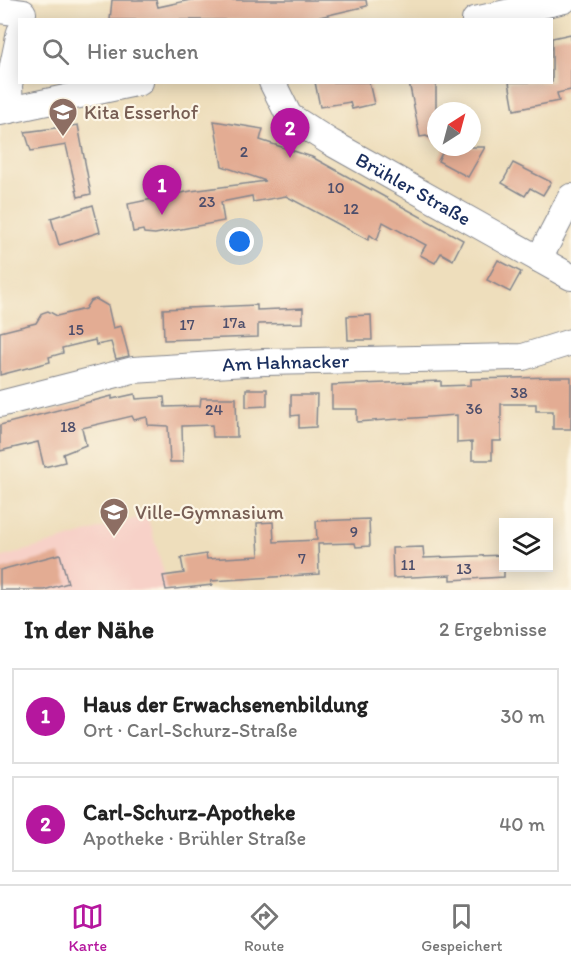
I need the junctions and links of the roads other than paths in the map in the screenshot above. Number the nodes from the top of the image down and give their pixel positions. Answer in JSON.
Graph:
{"nodes":[{"id":1,"x":564,"y":0,"type":"edge"},
{"id":2,"x":18,"y":15,"type":"edge"},
{"id":3,"x":484,"y":18,"type":"edge"},
{"id":4,"x":131,"y":84,"type":"edge"},
{"id":5,"x":273,"y":84,"type":"edge"},
{"id":6,"x":5,"y":111,"type":"edge"},
{"id":7,"x":571,"y":197,"type":"edge"},
{"id":8,"x":539,"y":259,"type":"junction"},
{"id":9,"x":571,"y":277,"type":"edge"},
{"id":10,"x":571,"y":342,"type":"edge"},
{"id":11,"x":0,"y":404,"type":"edge"}],
"edges":[{"from":1,"to":3,"type":"street"},
{"from":2,"to":6,"type":"street"},
{"from":4,"to":6,"type":"street"},
{"from":5,"to":8,"type":"street","name":"Brühler Straße"},
{"from":7,"to":8,"type":"street"},
{"from":8,"to":9,"type":"street","name":"Brühler Straße"},
{"from":10,"to":11,"type":"street","name":"Am Hahnacker"}]}
